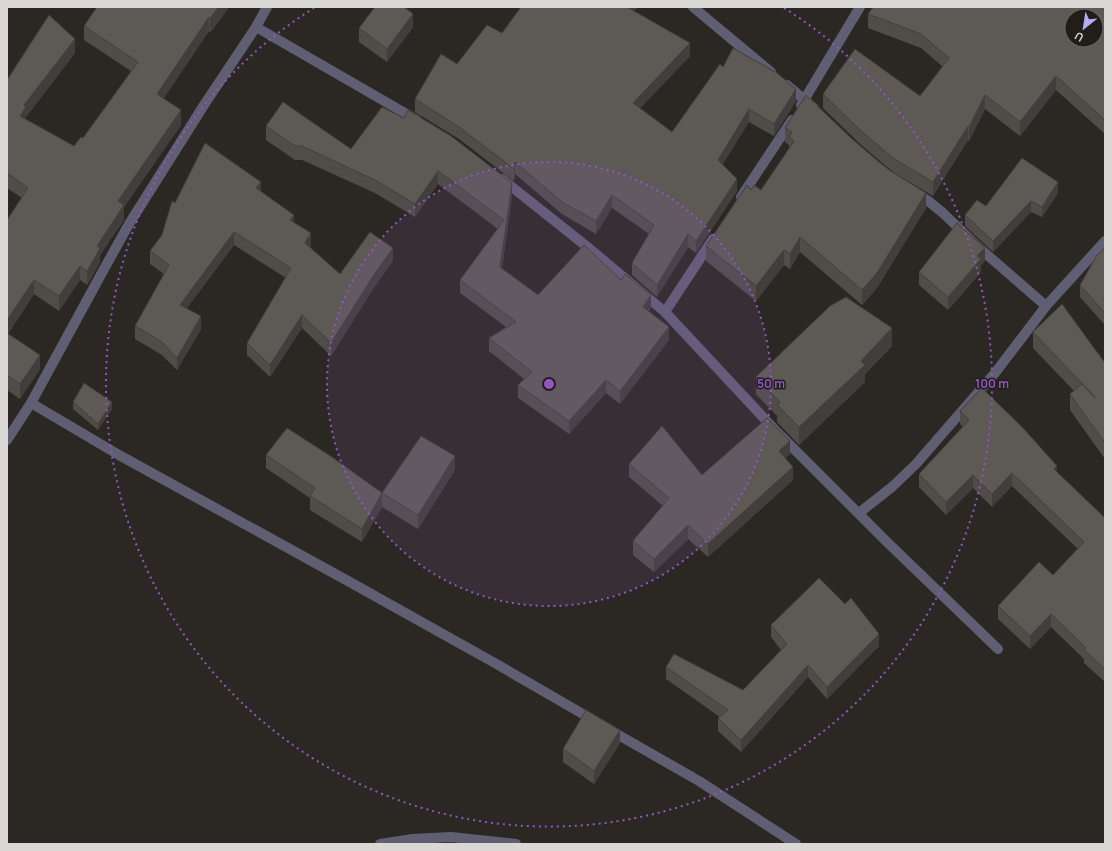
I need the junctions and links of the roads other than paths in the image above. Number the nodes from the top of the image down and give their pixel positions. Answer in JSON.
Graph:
{"nodes":[{"id":1,"x":267,"y":7,"type":"edge"},
{"id":2,"x":693,"y":7,"type":"edge"},
{"id":3,"x":860,"y":7,"type":"edge"},
{"id":4,"x":256,"y":27,"type":"junction"},
{"id":5,"x":805,"y":100,"type":"junction"},
{"id":6,"x":822,"y":116,"type":"edge"},
{"id":7,"x":424,"y":125,"type":"edge"},
{"id":8,"x":496,"y":175,"type":"edge"},
{"id":9,"x":908,"y":189,"type":"edge"},
{"id":10,"x":735,"y":206,"type":"edge"},
{"id":11,"x":717,"y":233,"type":"edge"},
{"id":12,"x":1105,"y":242,"type":"edge"},
{"id":13,"x":1046,"y":306,"type":"junction"},
{"id":14,"x":665,"y":312,"type":"junction"},
{"id":15,"x":31,"y":403,"type":"junction"},
{"id":16,"x":7,"y":440,"type":"edge"},
{"id":17,"x":859,"y":513,"type":"junction"},
{"id":18,"x":998,"y":649,"type":"dead end"},
{"id":19,"x":380,"y":844,"type":"edge"},
{"id":20,"x":516,"y":844,"type":"edge"},
{"id":21,"x":796,"y":844,"type":"edge"}],
"edges":[{"from":1,"to":4,"type":"street"},
{"from":2,"to":5,"type":"street"},
{"from":3,"to":5,"type":"street"},
{"from":4,"to":7,"type":"street"},
{"from":4,"to":15,"type":"street"},
{"from":5,"to":6,"type":"street"},
{"from":5,"to":10,"type":"street"},
{"from":8,"to":14,"type":"street"},
{"from":9,"to":13,"type":"street"},
{"from":11,"to":14,"type":"street"},
{"from":12,"to":13,"type":"street"},
{"from":13,"to":17,"type":"street"},
{"from":14,"to":17,"type":"street"},
{"from":15,"to":16,"type":"street"},
{"from":15,"to":21,"type":"street"},
{"from":17,"to":18,"type":"street"},
{"from":19,"to":20,"type":"street"}]}
